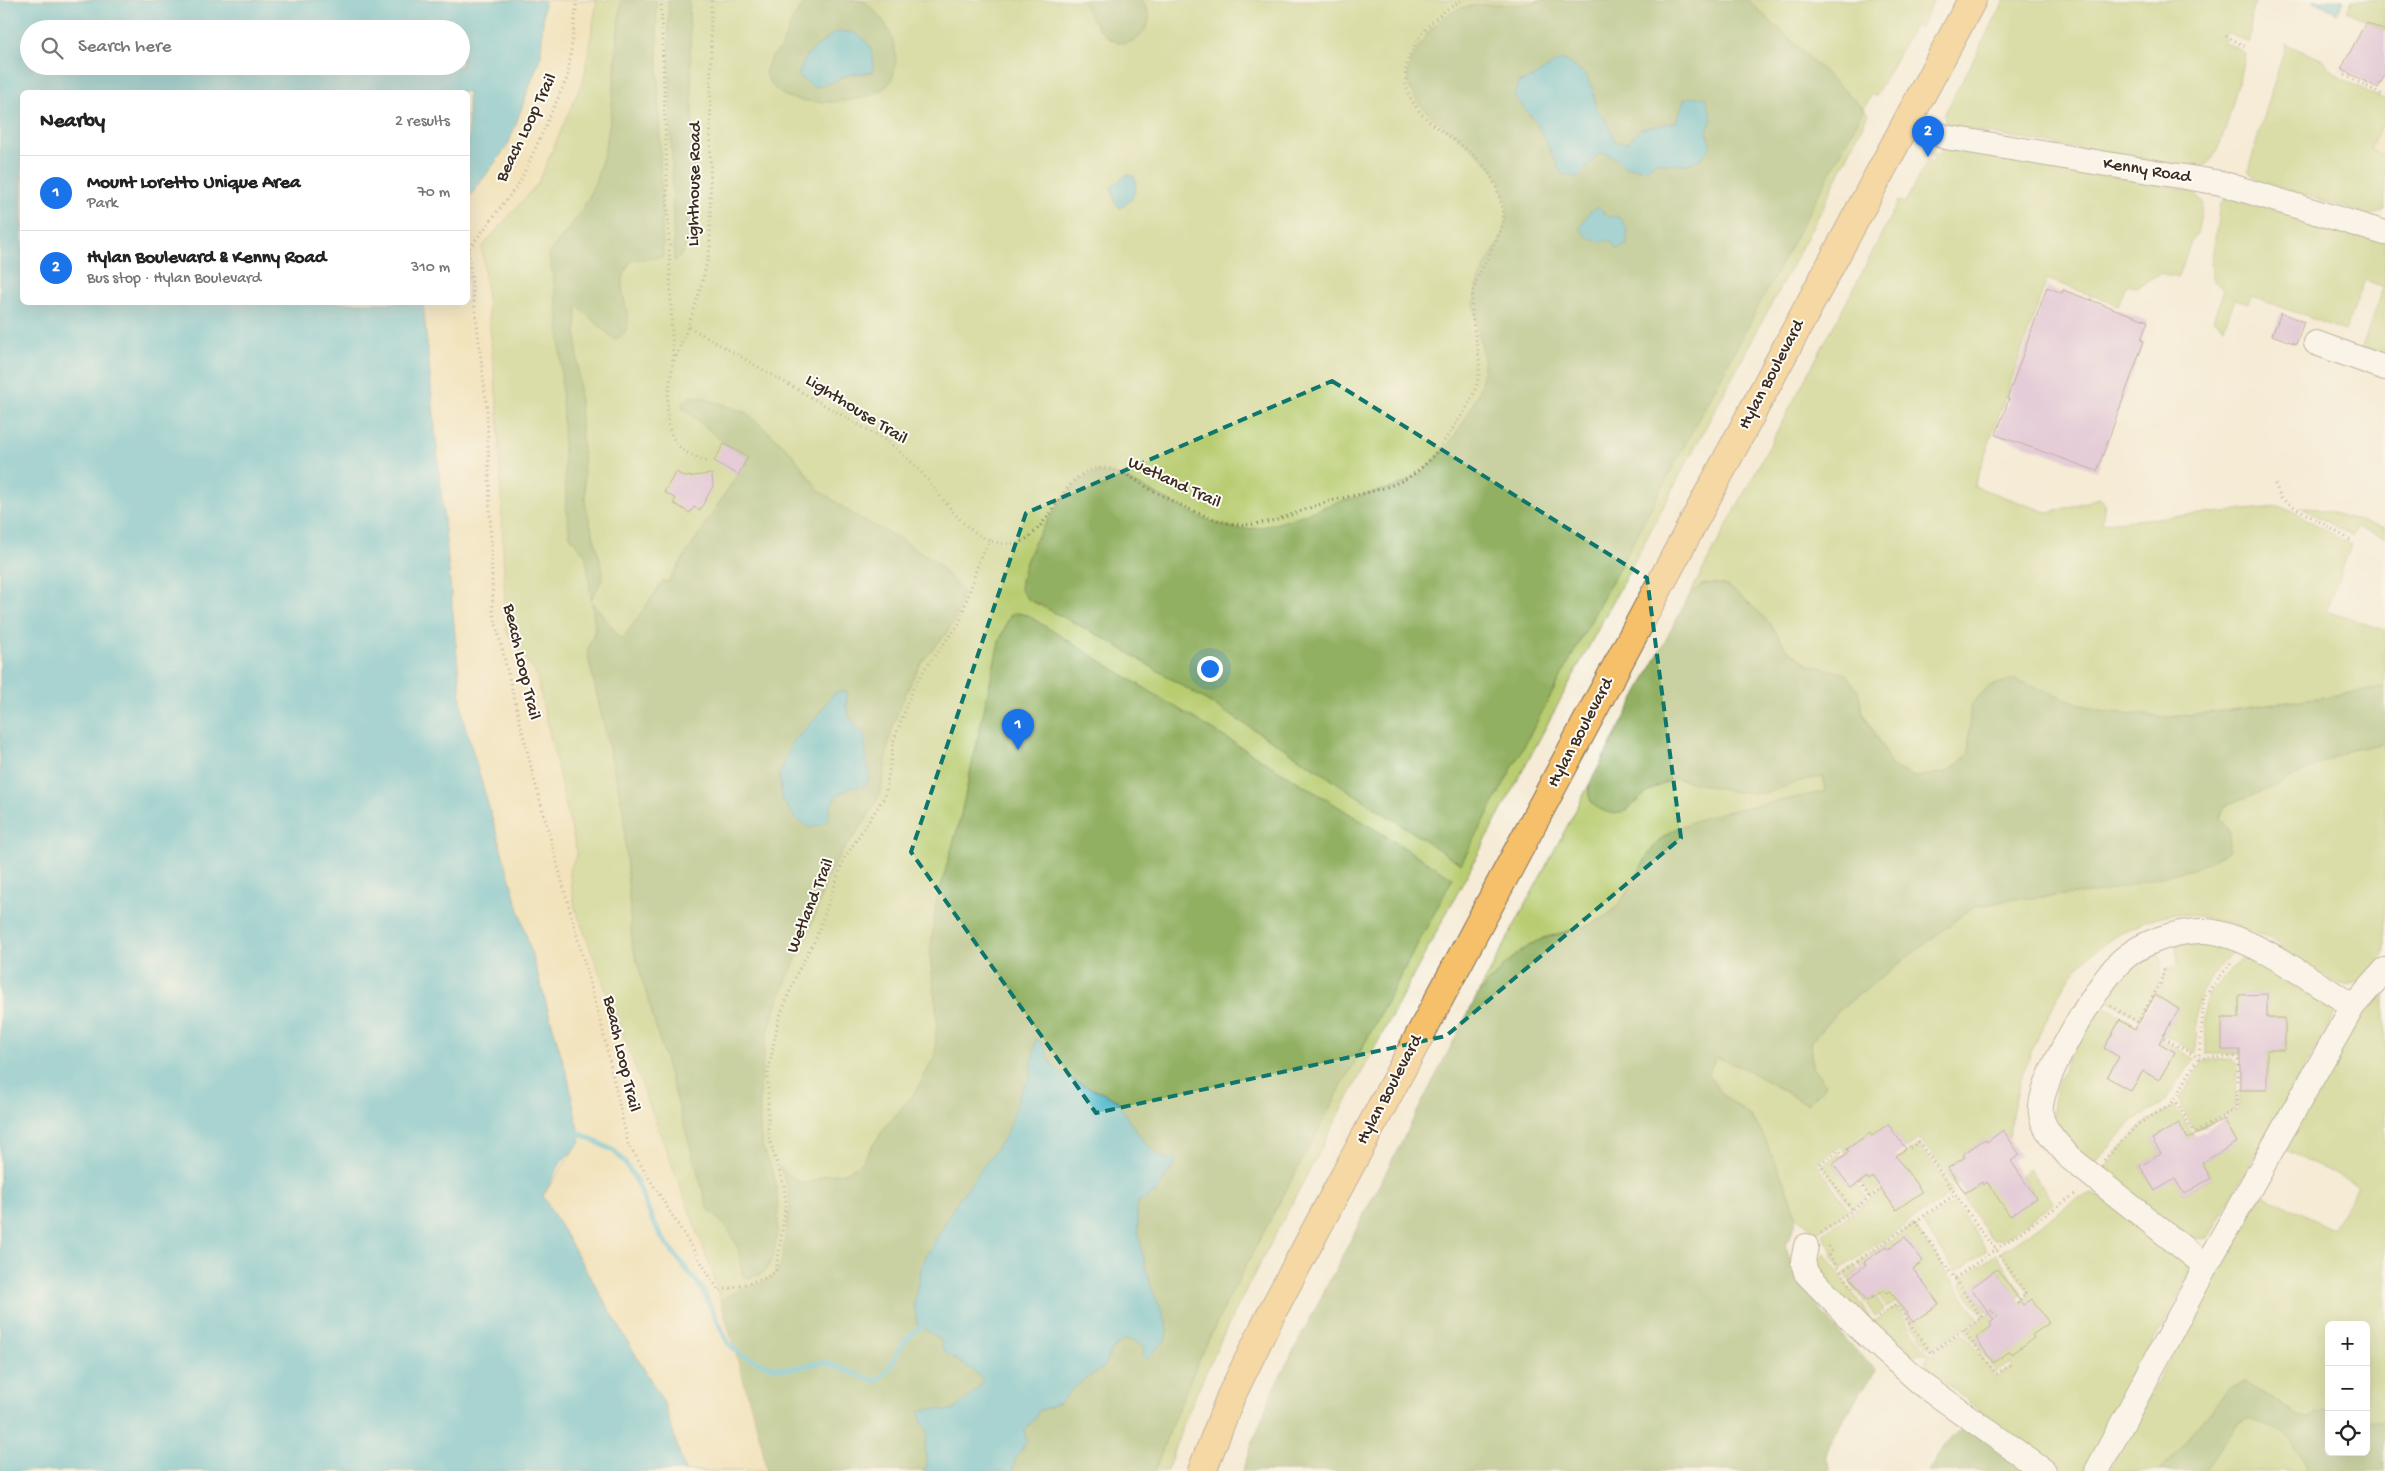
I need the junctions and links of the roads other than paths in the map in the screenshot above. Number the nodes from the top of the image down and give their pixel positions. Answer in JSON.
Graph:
{"nodes":[{"id":1,"x":1972,"y":0,"type":"edge"},
{"id":2,"x":1907,"y":121,"type":"junction"},
{"id":3,"x":2385,"y":233,"type":"edge"},
{"id":4,"x":2316,"y":343,"type":"dead end"},
{"id":5,"x":2385,"y":368,"type":"edge"},
{"id":6,"x":2385,"y":970,"type":"edge"},
{"id":7,"x":2354,"y":1006,"type":"junction"},
{"id":8,"x":1806,"y":1246,"type":"dead end"},
{"id":9,"x":2206,"y":1266,"type":"junction"},
{"id":10,"x":1202,"y":1471,"type":"edge"},
{"id":11,"x":2044,"y":1471,"type":"edge"},
{"id":12,"x":2097,"y":1471,"type":"edge"}],
"edges":[{"from":1,"to":2,"type":"main road","name":"Hylan Boulevard"},
{"from":2,"to":3,"type":"lane","name":"Kenny Road"},
{"from":2,"to":10,"type":"main road","name":"Hylan Boulevard"},
{"from":4,"to":5,"type":"lane"},
{"from":6,"to":7,"type":"lane"},
{"from":7,"to":9,"type":"lane"},
{"from":7,"to":9,"type":"lane"},
{"from":8,"to":11,"type":"lane"},
{"from":9,"to":12,"type":"lane"}]}
